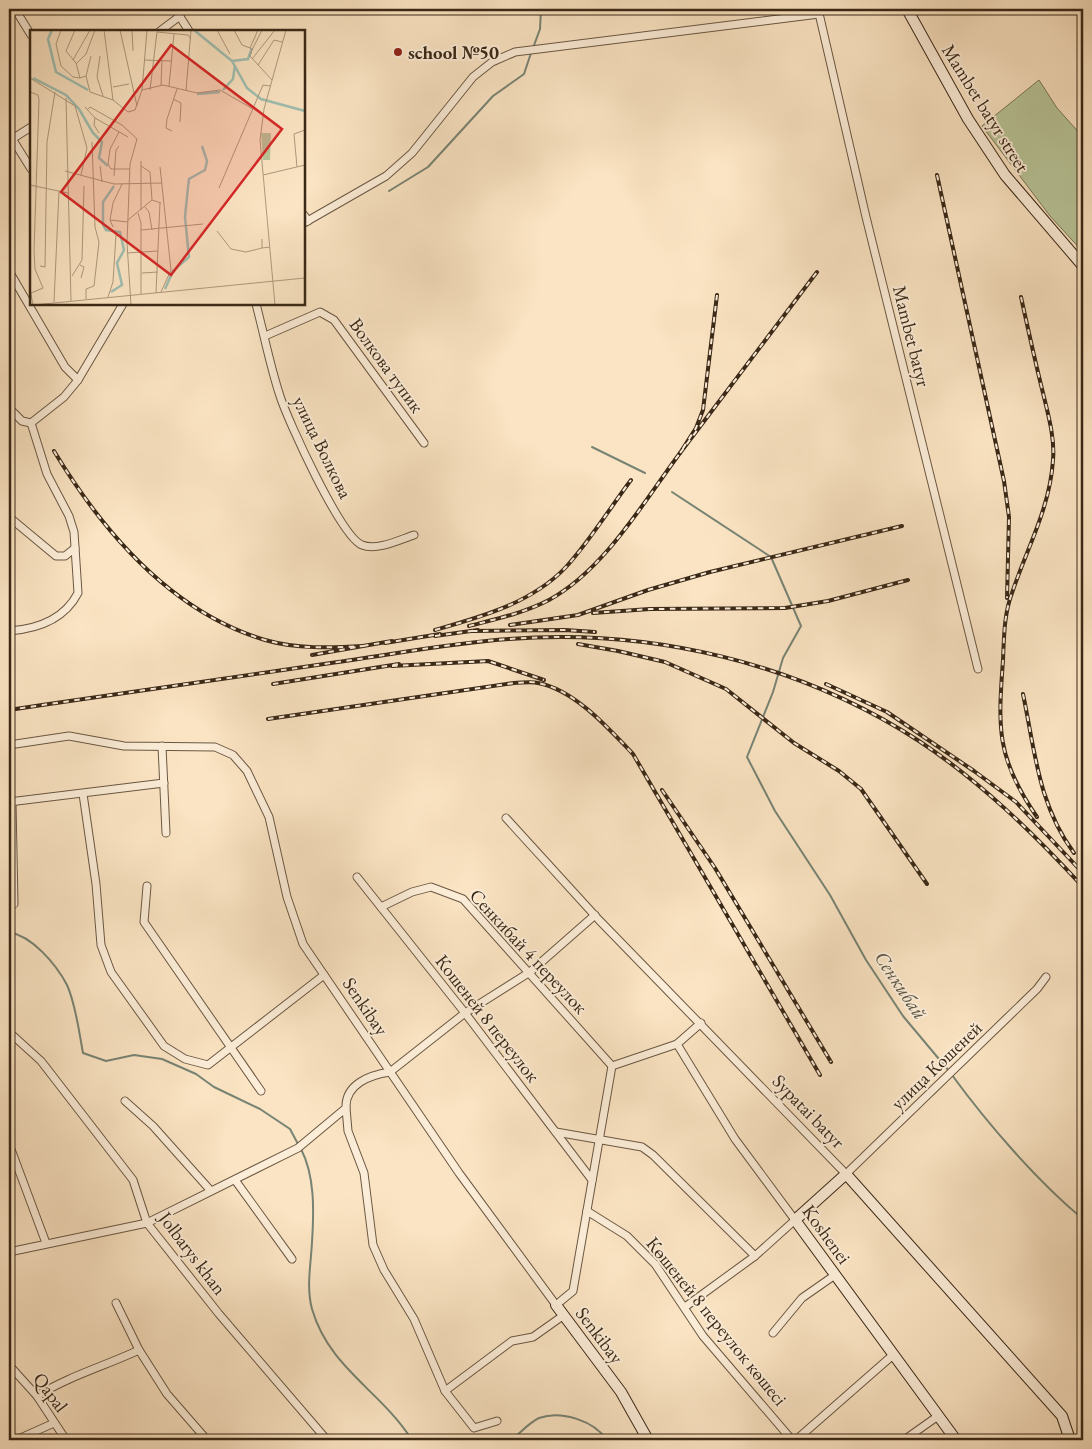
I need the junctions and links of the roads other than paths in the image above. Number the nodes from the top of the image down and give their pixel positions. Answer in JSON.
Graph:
{"nodes":[{"id":1,"x":15,"y":9,"type":"edge"},
{"id":2,"x":175,"y":9,"type":"edge"},
{"id":3,"x":907,"y":9,"type":"edge"},
{"id":4,"x":818,"y":11,"type":"edge"},
{"id":5,"x":180,"y":16,"type":"junction"},
{"id":6,"x":161,"y":30,"type":"edge"},
{"id":7,"x":188,"y":30,"type":"edge"},
{"id":8,"x":30,"y":33,"type":"edge"},
{"id":9,"x":30,"y":128,"type":"edge"},
{"id":10,"x":11,"y":140,"type":"edge"},
{"id":11,"x":30,"y":168,"type":"edge"},
{"id":12,"x":305,"y":220,"type":"edge"},
{"id":13,"x":1083,"y":266,"type":"edge"},
{"id":14,"x":9,"y":270,"type":"edge"},
{"id":15,"x":122,"y":305,"type":"edge"},
{"id":16,"x":256,"y":305,"type":"edge"},
{"id":17,"x":264,"y":336,"type":"junction"},
{"id":18,"x":78,"y":380,"type":"junction"},
{"id":19,"x":9,"y":408,"type":"edge"},
{"id":20,"x":32,"y":423,"type":"junction"},
{"id":21,"x":424,"y":443,"type":"dead end"},
{"id":22,"x":9,"y":517,"type":"edge"},
{"id":23,"x":414,"y":535,"type":"dead end"},
{"id":24,"x":75,"y":548,"type":"junction"},
{"id":25,"x":9,"y":631,"type":"edge"},
{"id":26,"x":978,"y":669,"type":"dead end"},
{"id":27,"x":9,"y":745,"type":"edge"},
{"id":28,"x":162,"y":746,"type":"junction"},
{"id":29,"x":164,"y":783,"type":"junction"},
{"id":30,"x":83,"y":794,"type":"junction"},
{"id":31,"x":11,"y":802,"type":"edge"},
{"id":32,"x":506,"y":818,"type":"dead end"},
{"id":33,"x":166,"y":833,"type":"dead end"},
{"id":34,"x":357,"y":877,"type":"dead end"},
{"id":35,"x":147,"y":886,"type":"dead end"},
{"id":36,"x":14,"y":904,"type":"dead end"},
{"id":37,"x":381,"y":907,"type":"junction"},
{"id":38,"x":594,"y":916,"type":"junction"},
{"id":39,"x":530,"y":972,"type":"junction"},
{"id":40,"x":324,"y":975,"type":"junction"},
{"id":41,"x":1046,"y":977,"type":"dead end"},
{"id":42,"x":464,"y":1013,"type":"junction"},
{"id":43,"x":701,"y":1023,"type":"junction"},
{"id":44,"x":9,"y":1032,"type":"edge"},
{"id":45,"x":677,"y":1044,"type":"junction"},
{"id":46,"x":228,"y":1048,"type":"junction"},
{"id":47,"x":612,"y":1066,"type":"junction"},
{"id":48,"x":390,"y":1072,"type":"junction"},
{"id":49,"x":261,"y":1092,"type":"dead end"},
{"id":50,"x":125,"y":1101,"type":"dead end"},
{"id":51,"x":346,"y":1108,"type":"junction"},
{"id":52,"x":556,"y":1132,"type":"junction"},
{"id":53,"x":599,"y":1141,"type":"junction"},
{"id":54,"x":9,"y":1144,"type":"edge"},
{"id":55,"x":846,"y":1174,"type":"junction"},
{"id":56,"x":235,"y":1180,"type":"junction"},
{"id":57,"x":592,"y":1180,"type":"junction"},
{"id":58,"x":211,"y":1191,"type":"junction"},
{"id":59,"x":587,"y":1211,"type":"junction"},
{"id":60,"x":795,"y":1220,"type":"junction"},
{"id":61,"x":147,"y":1223,"type":"junction"},
{"id":62,"x":46,"y":1243,"type":"junction"},
{"id":63,"x":9,"y":1252,"type":"edge"},
{"id":64,"x":755,"y":1256,"type":"junction"},
{"id":65,"x":292,"y":1259,"type":"dead end"},
{"id":66,"x":835,"y":1275,"type":"junction"},
{"id":67,"x":116,"y":1303,"type":"dead end"},
{"id":68,"x":556,"y":1306,"type":"junction"},
{"id":69,"x":685,"y":1306,"type":"junction"},
{"id":70,"x":564,"y":1315,"type":"junction"},
{"id":71,"x":773,"y":1333,"type":"dead end"},
{"id":72,"x":139,"y":1350,"type":"junction"},
{"id":73,"x":893,"y":1355,"type":"junction"},
{"id":74,"x":9,"y":1365,"type":"edge"},
{"id":75,"x":445,"y":1390,"type":"junction"},
{"id":76,"x":37,"y":1396,"type":"junction"},
{"id":77,"x":938,"y":1416,"type":"junction"},
{"id":78,"x":497,"y":1422,"type":"dead end"},
{"id":79,"x":54,"y":1423,"type":"junction"},
{"id":80,"x":16,"y":1440,"type":"edge"},
{"id":81,"x":66,"y":1440,"type":"edge"},
{"id":82,"x":207,"y":1440,"type":"edge"},
{"id":83,"x":327,"y":1440,"type":"edge"},
{"id":84,"x":648,"y":1440,"type":"edge"},
{"id":85,"x":794,"y":1440,"type":"edge"},
{"id":86,"x":904,"y":1440,"type":"edge"},
{"id":87,"x":956,"y":1440,"type":"edge"},
{"id":88,"x":1070,"y":1440,"type":"edge"}],
"edges":[{"from":1,"to":8,"type":"street"},
{"from":2,"to":5,"type":"street"},
{"from":3,"to":13,"type":"street","name":"Mambet batyr street"},
{"from":4,"to":12,"type":"street"},
{"from":4,"to":26,"type":"street","name":"Mambet batyr"},
{"from":5,"to":6,"type":"street"},
{"from":5,"to":7,"type":"street"},
{"from":9,"to":10,"type":"street"},
{"from":10,"to":11,"type":"street"},
{"from":14,"to":18,"type":"street"},
{"from":15,"to":18,"type":"street"},
{"from":16,"to":17,"type":"street","name":"улица Волкова"},
{"from":17,"to":21,"type":"street","name":"Волкова тупик"},
{"from":17,"to":23,"type":"street","name":"улица Волкова"},
{"from":18,"to":20,"type":"street"},
{"from":19,"to":20,"type":"street"},
{"from":20,"to":24,"type":"street"},
{"from":22,"to":24,"type":"street"},
{"from":24,"to":25,"type":"street"},
{"from":27,"to":28,"type":"street","name":"Senkibay"},
{"from":28,"to":29,"type":"street"},
{"from":28,"to":40,"type":"street","name":"Senkibay"},
{"from":29,"to":30,"type":"street"},
{"from":29,"to":33,"type":"street"},
{"from":30,"to":31,"type":"street"},
{"from":30,"to":46,"type":"street"},
{"from":31,"to":36,"type":"street"},
{"from":32,"to":38,"type":"street","name":"Sypatai batyr"},
{"from":34,"to":37,"type":"street","name":"Кошеней 8 переулок"},
{"from":35,"to":46,"type":"street"},
{"from":37,"to":39,"type":"street","name":"Сенкибай 4 переулок"},
{"from":37,"to":42,"type":"street","name":"Кошеней 8 переулок"},
{"from":38,"to":39,"type":"street"},
{"from":38,"to":43,"type":"street","name":"Sypatai batyr"},
{"from":39,"to":42,"type":"street"},
{"from":39,"to":47,"type":"street","name":"Сенкибай 4 переулок"},
{"from":40,"to":46,"type":"street"},
{"from":40,"to":48,"type":"street","name":"Senkibay"},
{"from":41,"to":55,"type":"street","name":"улица Кошеней"},
{"from":42,"to":48,"type":"street"},
{"from":42,"to":52,"type":"street","name":"Кошеней 8 переулок"},
{"from":43,"to":45,"type":"street"},
{"from":43,"to":55,"type":"street","name":"Sypatai batyr"},
{"from":44,"to":61,"type":"street","name":"Jolbarys khan"},
{"from":45,"to":47,"type":"street"},
{"from":45,"to":60,"type":"street","name":"Koshenei"},
{"from":46,"to":49,"type":"street"},
{"from":47,"to":53,"type":"street"},
{"from":48,"to":51,"type":"street"},
{"from":48,"to":68,"type":"street","name":"Senkibay"},
{"from":50,"to":58,"type":"street"},
{"from":51,"to":56,"type":"street"},
{"from":51,"to":75,"type":"street"},
{"from":52,"to":53,"type":"street"},
{"from":52,"to":57,"type":"street","name":"Кошеней 8 переулок"},
{"from":53,"to":57,"type":"street"},
{"from":53,"to":64,"type":"street"},
{"from":54,"to":62,"type":"street"},
{"from":55,"to":60,"type":"street"},
{"from":55,"to":88,"type":"street","name":"Sypatai batyr"},
{"from":56,"to":58,"type":"street"},
{"from":56,"to":65,"type":"street"},
{"from":57,"to":59,"type":"street"},
{"from":58,"to":61,"type":"street"},
{"from":59,"to":68,"type":"street"},
{"from":59,"to":69,"type":"street","name":"Көшеней 8 переулок көшесі"},
{"from":60,"to":64,"type":"street"},
{"from":60,"to":66,"type":"street","name":"Koshenei"},
{"from":61,"to":62,"type":"street"},
{"from":61,"to":83,"type":"street","name":"Jolbarys khan"},
{"from":62,"to":63,"type":"street"},
{"from":64,"to":69,"type":"street"},
{"from":66,"to":71,"type":"street"},
{"from":66,"to":73,"type":"street","name":"Koshenei"},
{"from":67,"to":72,"type":"street"},
{"from":68,"to":70,"type":"street","name":"Senkibay"},
{"from":69,"to":85,"type":"street","name":"Көшеней 8 переулок көшесі"},
{"from":70,"to":75,"type":"street"},
{"from":70,"to":84,"type":"street","name":"Senkibay"},
{"from":72,"to":76,"type":"street"},
{"from":72,"to":82,"type":"street"},
{"from":73,"to":77,"type":"street","name":"Koshenei"},
{"from":73,"to":85,"type":"street"},
{"from":74,"to":76,"type":"street","name":"Qapal"},
{"from":75,"to":78,"type":"street"},
{"from":76,"to":79,"type":"street","name":"Qapal"},
{"from":77,"to":86,"type":"street"},
{"from":77,"to":87,"type":"street","name":"Koshenei"},
{"from":79,"to":80,"type":"street"},
{"from":79,"to":81,"type":"street","name":"Qapal"}]}
